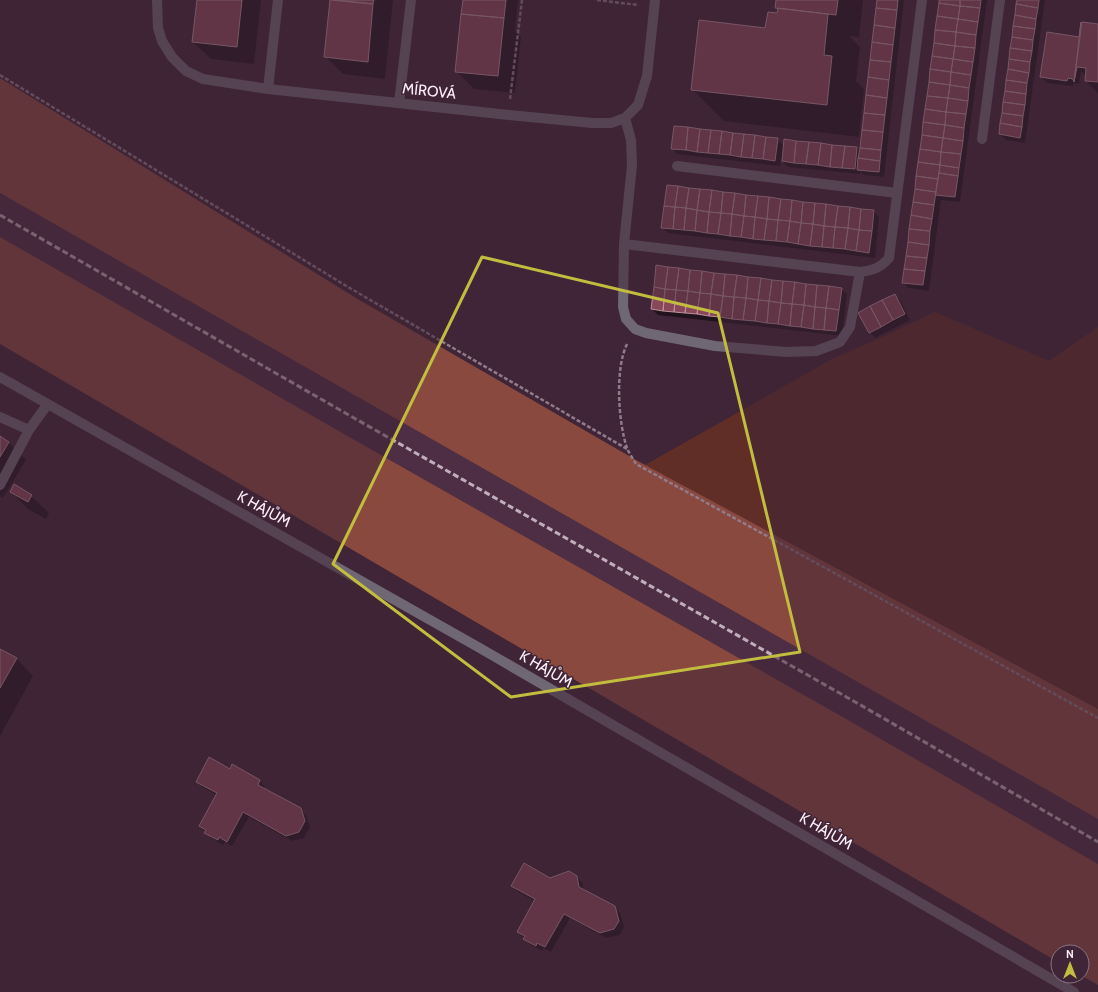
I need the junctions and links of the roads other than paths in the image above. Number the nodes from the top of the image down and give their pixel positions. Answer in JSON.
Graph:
{"nodes":[{"id":1,"x":157,"y":0,"type":"edge"},
{"id":2,"x":278,"y":0,"type":"edge"},
{"id":3,"x":411,"y":0,"type":"edge"},
{"id":4,"x":922,"y":0,"type":"edge"},
{"id":5,"x":1000,"y":0,"type":"edge"},
{"id":6,"x":655,"y":3,"type":"edge"},
{"id":7,"x":268,"y":89,"type":"junction"},
{"id":8,"x":399,"y":103,"type":"junction"},
{"id":9,"x":625,"y":118,"type":"junction"},
{"id":10,"x":982,"y":139,"type":"dead end"},
{"id":11,"x":676,"y":166,"type":"dead end"},
{"id":12,"x":897,"y":193,"type":"junction"},
{"id":13,"x":624,"y":244,"type":"junction"},
{"id":14,"x":860,"y":272,"type":"junction"},
{"id":15,"x":0,"y":378,"type":"edge"},
{"id":16,"x":47,"y":405,"type":"junction"},
{"id":17,"x":0,"y":417,"type":"edge"},
{"id":18,"x":29,"y":430,"type":"junction"},
{"id":19,"x":0,"y":485,"type":"edge"},
{"id":20,"x":1074,"y":992,"type":"edge"}],
"edges":[{"from":1,"to":7,"type":"street","name":"MÍROVÁ"},
{"from":2,"to":7,"type":"street"},
{"from":3,"to":8,"type":"street"},
{"from":4,"to":12,"type":"street"},
{"from":5,"to":10,"type":"street"},
{"from":6,"to":9,"type":"street"},
{"from":7,"to":8,"type":"street","name":"MÍROVÁ"},
{"from":8,"to":9,"type":"street","name":"MÍROVÁ"},
{"from":9,"to":13,"type":"street"},
{"from":11,"to":12,"type":"street"},
{"from":12,"to":14,"type":"street"},
{"from":13,"to":14,"type":"street"},
{"from":13,"to":14,"type":"street"},
{"from":15,"to":16,"type":"street","name":"K HÁJŮM"},
{"from":16,"to":18,"type":"street"},
{"from":16,"to":20,"type":"street","name":"K HÁJŮM"},
{"from":17,"to":18,"type":"street"},
{"from":18,"to":19,"type":"street"}]}
